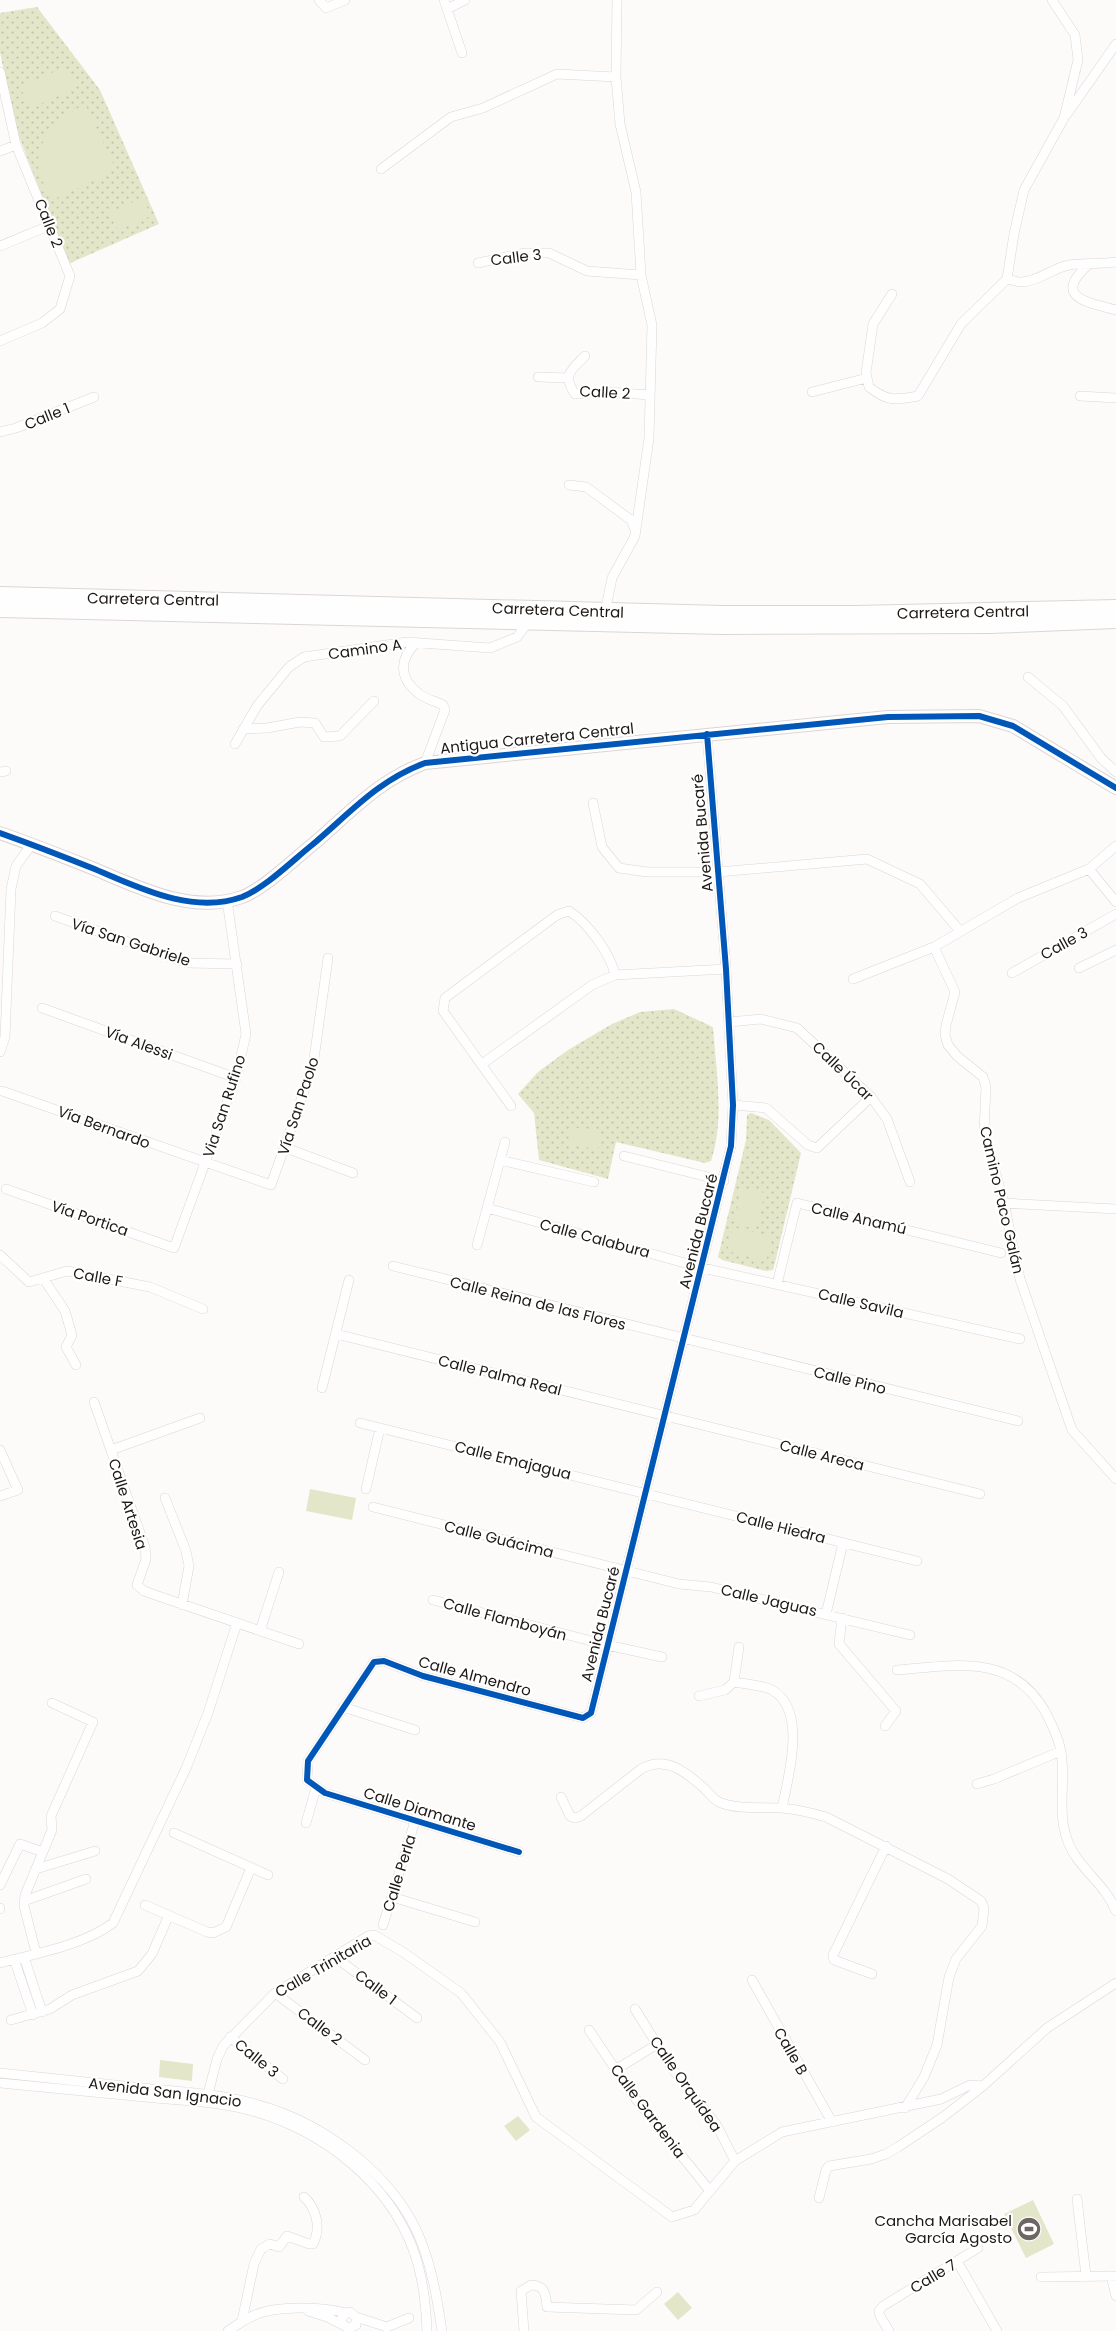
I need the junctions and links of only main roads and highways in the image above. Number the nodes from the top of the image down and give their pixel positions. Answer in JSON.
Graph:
{"nodes":[{"id":1,"x":2,"y":606,"type":"edge"},
{"id":2,"x":1116,"y":608,"type":"edge"},
{"id":3,"x":605,"y":617,"type":"junction"},
{"id":4,"x":1116,"y":620,"type":"edge"}],
"edges":[{"from":1,"to":3,"type":"highway","name":"Carretera Central"},
{"from":1,"to":3,"type":"highway","name":"Carretera Central"},
{"from":2,"to":3,"type":"highway","name":"Carretera Central"},
{"from":3,"to":4,"type":"highway","name":"Carretera Central"}]}
